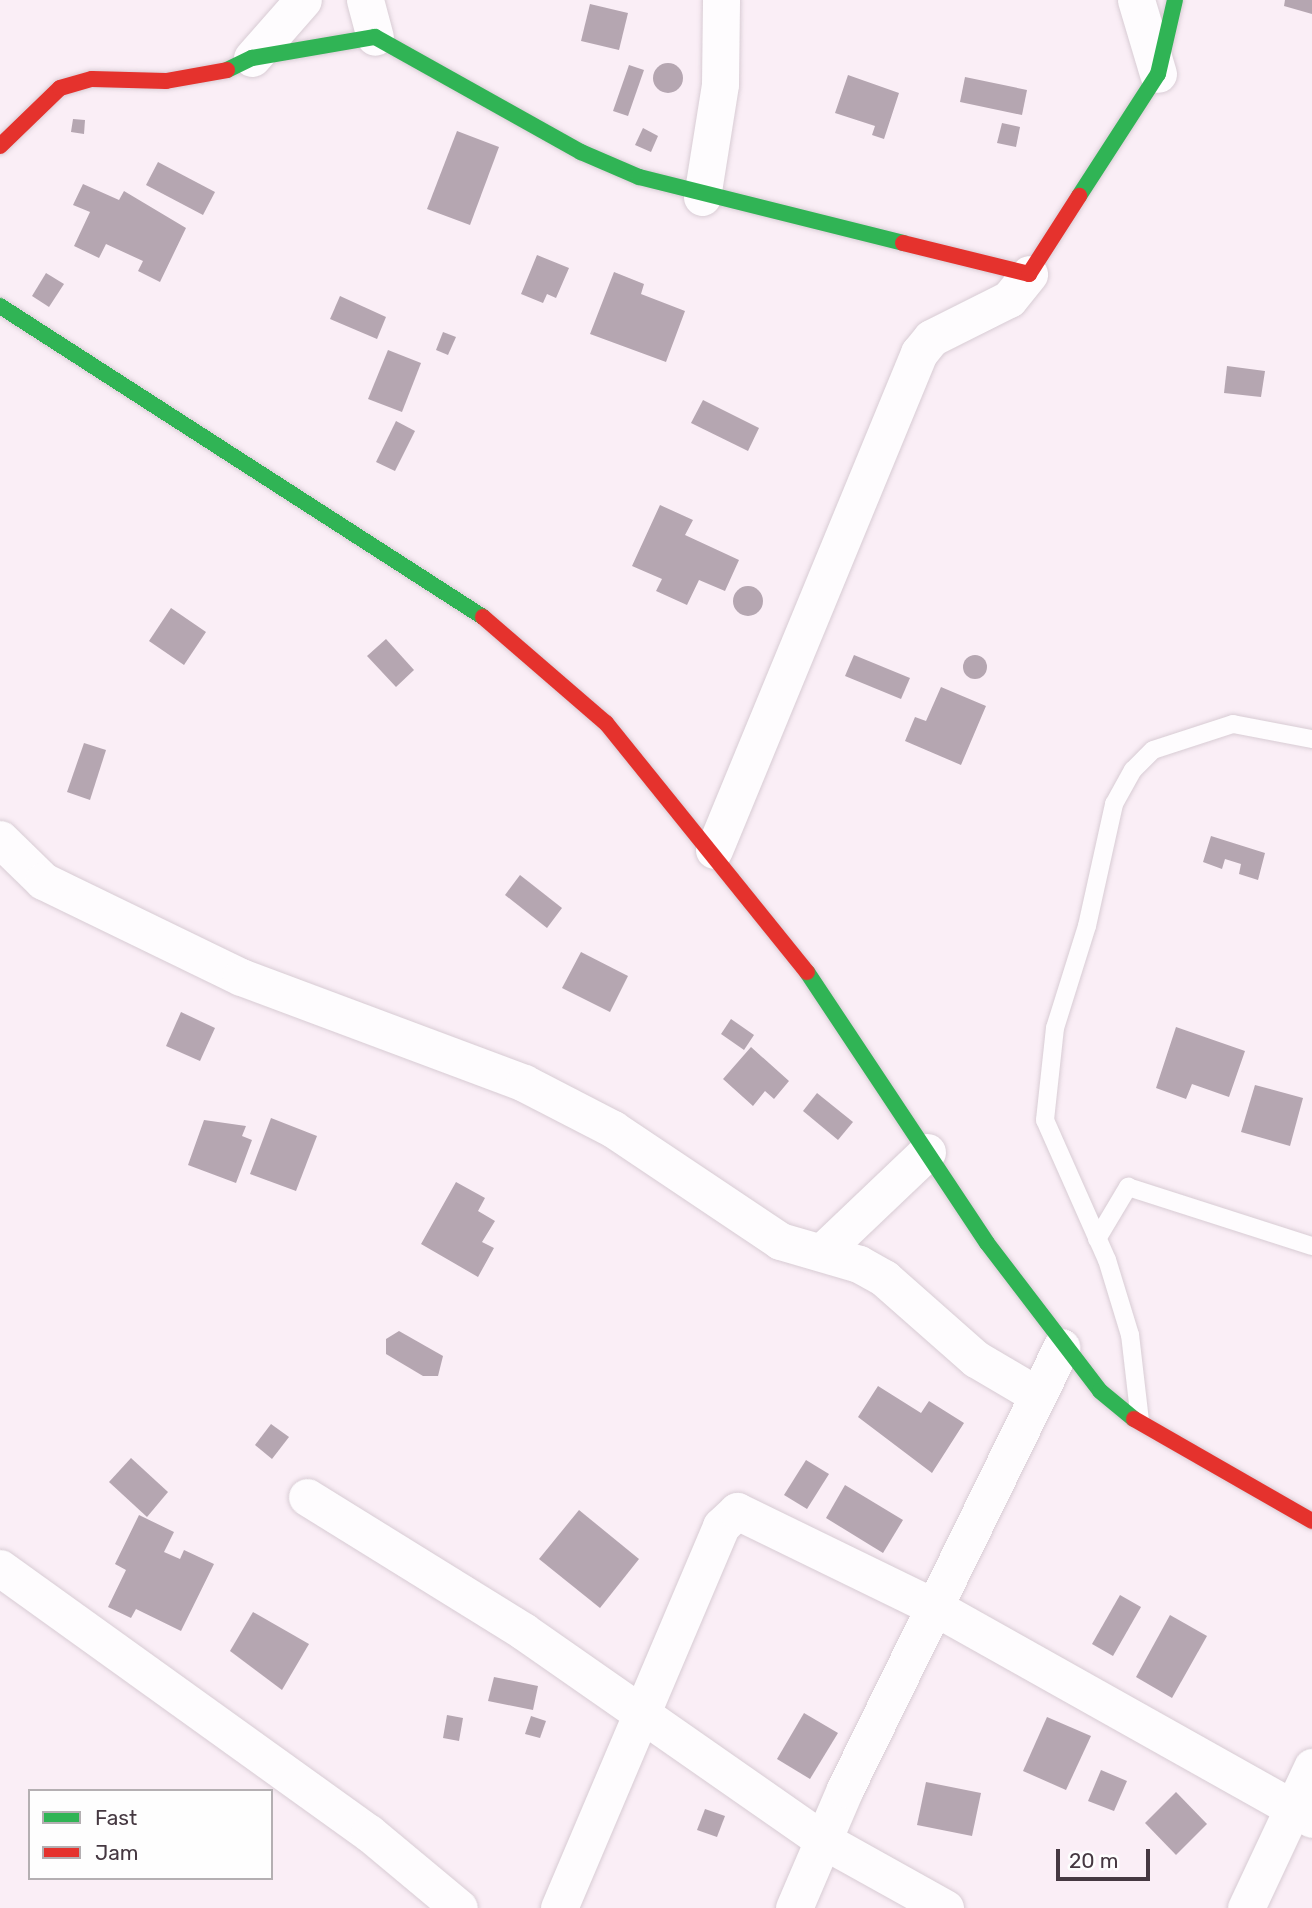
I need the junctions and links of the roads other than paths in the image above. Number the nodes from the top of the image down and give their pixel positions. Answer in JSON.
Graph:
{"nodes":[{"id":1,"x":303,"y":0,"type":"edge"},
{"id":2,"x":365,"y":0,"type":"edge"},
{"id":3,"x":721,"y":0,"type":"edge"},
{"id":4,"x":1136,"y":0,"type":"edge"},
{"id":5,"x":1175,"y":0,"type":"edge"},
{"id":6,"x":375,"y":37,"type":"junction"},
{"id":7,"x":252,"y":58,"type":"junction"},
{"id":8,"x":1158,"y":74,"type":"junction"},
{"id":9,"x":0,"y":146,"type":"edge"},
{"id":10,"x":702,"y":197,"type":"junction"},
{"id":11,"x":1030,"y":274,"type":"junction"},
{"id":12,"x":0,"y":306,"type":"edge"},
{"id":13,"x":1312,"y":739,"type":"edge"},
{"id":14,"x":0,"y":839,"type":"edge"},
{"id":15,"x":714,"y":850,"type":"junction"},
{"id":16,"x":927,"y":1152,"type":"junction"},
{"id":17,"x":1097,"y":1239,"type":"junction"},
{"id":18,"x":1312,"y":1246,"type":"edge"},
{"id":19,"x":822,"y":1252,"type":"junction"},
{"id":20,"x":1062,"y":1347,"type":"junction"},
{"id":21,"x":1037,"y":1395,"type":"junction"},
{"id":22,"x":1141,"y":1425,"type":"junction"},
{"id":23,"x":307,"y":1497,"type":"dead end"},
{"id":24,"x":1312,"y":1521,"type":"edge"},
{"id":25,"x":0,"y":1568,"type":"edge"},
{"id":26,"x":936,"y":1608,"type":"junction"},
{"id":27,"x":637,"y":1713,"type":"junction"},
{"id":28,"x":1312,"y":1767,"type":"edge"},
{"id":29,"x":1301,"y":1813,"type":"edge"},
{"id":30,"x":821,"y":1839,"type":"junction"},
{"id":31,"x":459,"y":1908,"type":"edge"},
{"id":32,"x":559,"y":1908,"type":"edge"},
{"id":33,"x":794,"y":1908,"type":"edge"},
{"id":34,"x":945,"y":1908,"type":"edge"},
{"id":35,"x":1246,"y":1908,"type":"edge"}],
"edges":[{"from":1,"to":7,"type":"street"},
{"from":2,"to":6,"type":"street"},
{"from":3,"to":10,"type":"street"},
{"from":4,"to":8,"type":"street"},
{"from":5,"to":8,"type":"street"},
{"from":6,"to":7,"type":"street"},
{"from":6,"to":10,"type":"street"},
{"from":7,"to":9,"type":"street"},
{"from":8,"to":11,"type":"street"},
{"from":10,"to":11,"type":"street"},
{"from":11,"to":15,"type":"street"},
{"from":12,"to":15,"type":"street"},
{"from":13,"to":17,"type":"lane"},
{"from":14,"to":19,"type":"street"},
{"from":15,"to":16,"type":"street"},
{"from":16,"to":19,"type":"street"},
{"from":16,"to":20,"type":"street"},
{"from":17,"to":18,"type":"lane"},
{"from":17,"to":22,"type":"lane"},
{"from":19,"to":21,"type":"street"},
{"from":20,"to":21,"type":"street"},
{"from":20,"to":22,"type":"street"},
{"from":21,"to":26,"type":"street"},
{"from":22,"to":24,"type":"street"},
{"from":23,"to":27,"type":"street"},
{"from":25,"to":31,"type":"street"},
{"from":26,"to":27,"type":"street"},
{"from":26,"to":29,"type":"street"},
{"from":26,"to":30,"type":"street"},
{"from":27,"to":30,"type":"street"},
{"from":27,"to":32,"type":"street"},
{"from":28,"to":29,"type":"street"},
{"from":29,"to":35,"type":"street"},
{"from":30,"to":33,"type":"street"},
{"from":30,"to":34,"type":"street"}]}
